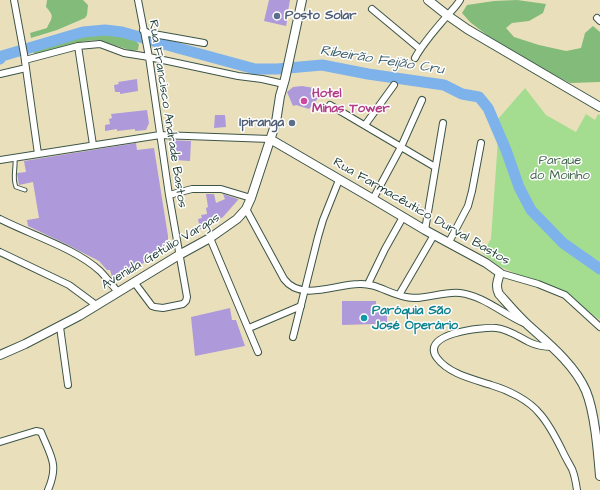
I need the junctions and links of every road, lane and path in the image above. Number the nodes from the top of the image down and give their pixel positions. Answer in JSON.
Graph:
{"nodes":[{"id":1,"x":14,"y":0,"type":"edge"},
{"id":2,"x":138,"y":0,"type":"edge"},
{"id":3,"x":302,"y":0,"type":"edge"},
{"id":4,"x":428,"y":0,"type":"edge"},
{"id":5,"x":460,"y":0,"type":"edge"},
{"id":6,"x":372,"y":9,"type":"dead end"},
{"id":7,"x":447,"y":15,"type":"junction"},
{"id":8,"x":144,"y":32,"type":"junction"},
{"id":9,"x":204,"y":43,"type":"dead end"},
{"id":10,"x":78,"y":46,"type":"junction"},
{"id":11,"x":420,"y":49,"type":"junction"},
{"id":12,"x":24,"y":57,"type":"junction"},
{"id":13,"x":150,"y":57,"type":"junction"},
{"id":14,"x":415,"y":58,"type":"dead end"},
{"id":15,"x":26,"y":68,"type":"junction"},
{"id":16,"x":0,"y":74,"type":"edge"},
{"id":17,"x":285,"y":81,"type":"junction"},
{"id":18,"x":394,"y":85,"type":"dead end"},
{"id":19,"x":422,"y":100,"type":"dead end"},
{"id":20,"x":330,"y":105,"type":"dead end"},
{"id":21,"x":600,"y":107,"type":"edge"},
{"id":22,"x":442,"y":123,"type":"dead end"},
{"id":23,"x":365,"y":125,"type":"junction"},
{"id":24,"x":160,"y":135,"type":"junction"},
{"id":25,"x":270,"y":139,"type":"junction"},
{"id":26,"x":481,"y":143,"type":"dead end"},
{"id":27,"x":93,"y":144,"type":"junction"},
{"id":28,"x":401,"y":147,"type":"junction"},
{"id":29,"x":38,"y":154,"type":"junction"},
{"id":30,"x":14,"y":158,"type":"junction"},
{"id":31,"x":0,"y":160,"type":"edge"},
{"id":32,"x":435,"y":167,"type":"junction"},
{"id":33,"x":339,"y":180,"type":"junction"},
{"id":34,"x":25,"y":190,"type":"dead end"},
{"id":35,"x":169,"y":195,"type":"junction"},
{"id":36,"x":251,"y":198,"type":"junction"},
{"id":37,"x":373,"y":199,"type":"junction"},
{"id":38,"x":246,"y":209,"type":"junction"},
{"id":39,"x":403,"y":217,"type":"junction"},
{"id":40,"x":0,"y":220,"type":"edge"},
{"id":41,"x":424,"y":230,"type":"junction"},
{"id":42,"x":434,"y":235,"type":"junction"},
{"id":43,"x":210,"y":238,"type":"junction"},
{"id":44,"x":449,"y":242,"type":"junction"},
{"id":45,"x":0,"y":252,"type":"edge"},
{"id":46,"x":179,"y":255,"type":"junction"},
{"id":47,"x":500,"y":273,"type":"junction"},
{"id":48,"x":134,"y":282,"type":"junction"},
{"id":49,"x":368,"y":284,"type":"junction"},
{"id":50,"x":305,"y":291,"type":"junction"},
{"id":51,"x":118,"y":292,"type":"junction"},
{"id":52,"x":399,"y":295,"type":"junction"},
{"id":53,"x":96,"y":305,"type":"junction"},
{"id":54,"x":301,"y":306,"type":"junction"},
{"id":55,"x":527,"y":324,"type":"junction"},
{"id":56,"x":60,"y":327,"type":"junction"},
{"id":57,"x":600,"y":327,"type":"edge"},
{"id":58,"x":249,"y":328,"type":"junction"},
{"id":59,"x":293,"y":336,"type":"dead end"},
{"id":60,"x":553,"y":347,"type":"junction"},
{"id":61,"x":258,"y":352,"type":"dead end"},
{"id":62,"x":0,"y":355,"type":"edge"},
{"id":63,"x":68,"y":385,"type":"dead end"},
{"id":64,"x":0,"y":442,"type":"edge"},
{"id":65,"x":600,"y":476,"type":"edge"},
{"id":66,"x":48,"y":490,"type":"edge"},
{"id":67,"x":577,"y":490,"type":"edge"}],
"edges":[{"from":1,"to":12,"type":"street"},
{"from":2,"to":8,"type":"street","name":"Rua Francisco Andrade Bastos"},
{"from":3,"to":17,"type":"main road","name":"Avenida Getúlio Vargas"},
{"from":4,"to":7,"type":"main road"},
{"from":5,"to":7,"type":"street"},
{"from":6,"to":11,"type":"street"},
{"from":7,"to":11,"type":"street"},
{"from":7,"to":21,"type":"main road"},
{"from":8,"to":9,"type":"street"},
{"from":8,"to":13,"type":"street","name":"Rua Francisco Andrade Bastos"},
{"from":10,"to":12,"type":"street"},
{"from":10,"to":13,"type":"street"},
{"from":10,"to":27,"type":"street"},
{"from":11,"to":14,"type":"street"},
{"from":12,"to":15,"type":"street"},
{"from":13,"to":17,"type":"street"},
{"from":13,"to":24,"type":"street","name":"Rua Francisco Andrade Bastos"},
{"from":15,"to":16,"type":"street"},
{"from":15,"to":29,"type":"street"},
{"from":17,"to":25,"type":"main road","name":"Avenida Getúlio Vargas"},
{"from":18,"to":23,"type":"street"},
{"from":19,"to":28,"type":"street"},
{"from":20,"to":23,"type":"street"},
{"from":22,"to":32,"type":"street"},
{"from":23,"to":28,"type":"street"},
{"from":24,"to":25,"type":"street"},
{"from":24,"to":27,"type":"street"},
{"from":24,"to":35,"type":"street","name":"Rua Francisco Andrade Bastos"},
{"from":25,"to":33,"type":"main road","name":"Rua Farmacêutico Durval Bastos"},
{"from":25,"to":36,"type":"main road","name":"Avenida Getúlio Vargas"},
{"from":26,"to":44,"type":"street"},
{"from":27,"to":29,"type":"street"},
{"from":28,"to":32,"type":"street"},
{"from":28,"to":37,"type":"street"},
{"from":29,"to":30,"type":"street"},
{"from":30,"to":31,"type":"street"},
{"from":30,"to":34,"type":"lane"},
{"from":32,"to":41,"type":"street"},
{"from":33,"to":37,"type":"main road","name":"Rua Farmacêutico Durval Bastos"},
{"from":33,"to":50,"type":"street"},
{"from":35,"to":36,"type":"street"},
{"from":35,"to":46,"type":"street","name":"Rua Francisco Andrade Bastos"},
{"from":36,"to":38,"type":"main road","name":"Avenida Getúlio Vargas"},
{"from":37,"to":39,"type":"main road","name":"Rua Farmacêutico Durval Bastos"},
{"from":38,"to":43,"type":"main road","name":"Avenida Getúlio Vargas"},
{"from":38,"to":50,"type":"street"},
{"from":39,"to":41,"type":"main road","name":"Rua Farmacêutico Durval Bastos"},
{"from":39,"to":49,"type":"street"},
{"from":40,"to":51,"type":"street"},
{"from":41,"to":42,"type":"main road","name":"Rua Farmacêutico Durval Bastos"},
{"from":42,"to":44,"type":"main road","name":"Rua Farmacêutico Durval Bastos"},
{"from":42,"to":52,"type":"street"},
{"from":43,"to":46,"type":"main road","name":"Avenida Getúlio Vargas"},
{"from":43,"to":58,"type":"street"},
{"from":44,"to":47,"type":"main road","name":"Rua Farmacêutico Durval Bastos"},
{"from":45,"to":53,"type":"street"},
{"from":46,"to":48,"type":"main road","name":"Avenida Getúlio Vargas"},
{"from":46,"to":48,"type":"street","name":"Rua Francisco Andrade Bastos"},
{"from":47,"to":55,"type":"main road"},
{"from":47,"to":57,"type":"street","name":"Rua Farmacêutico Durval Bastos"},
{"from":48,"to":51,"type":"main road","name":"Avenida Getúlio Vargas"},
{"from":49,"to":50,"type":"street"},
{"from":49,"to":52,"type":"street"},
{"from":50,"to":54,"type":"street"},
{"from":51,"to":53,"type":"main road","name":"Avenida Getúlio Vargas"},
{"from":52,"to":55,"type":"street"},
{"from":53,"to":56,"type":"main road","name":"Avenida Getúlio Vargas"},
{"from":54,"to":58,"type":"street"},
{"from":54,"to":59,"type":"street"},
{"from":55,"to":60,"type":"main road"},
{"from":56,"to":62,"type":"main road","name":"Avenida Getúlio Vargas"},
{"from":56,"to":63,"type":"street"},
{"from":58,"to":61,"type":"street"},
{"from":60,"to":65,"type":"main road"},
{"from":60,"to":67,"type":"street"},
{"from":64,"to":66,"type":"street"}]}
